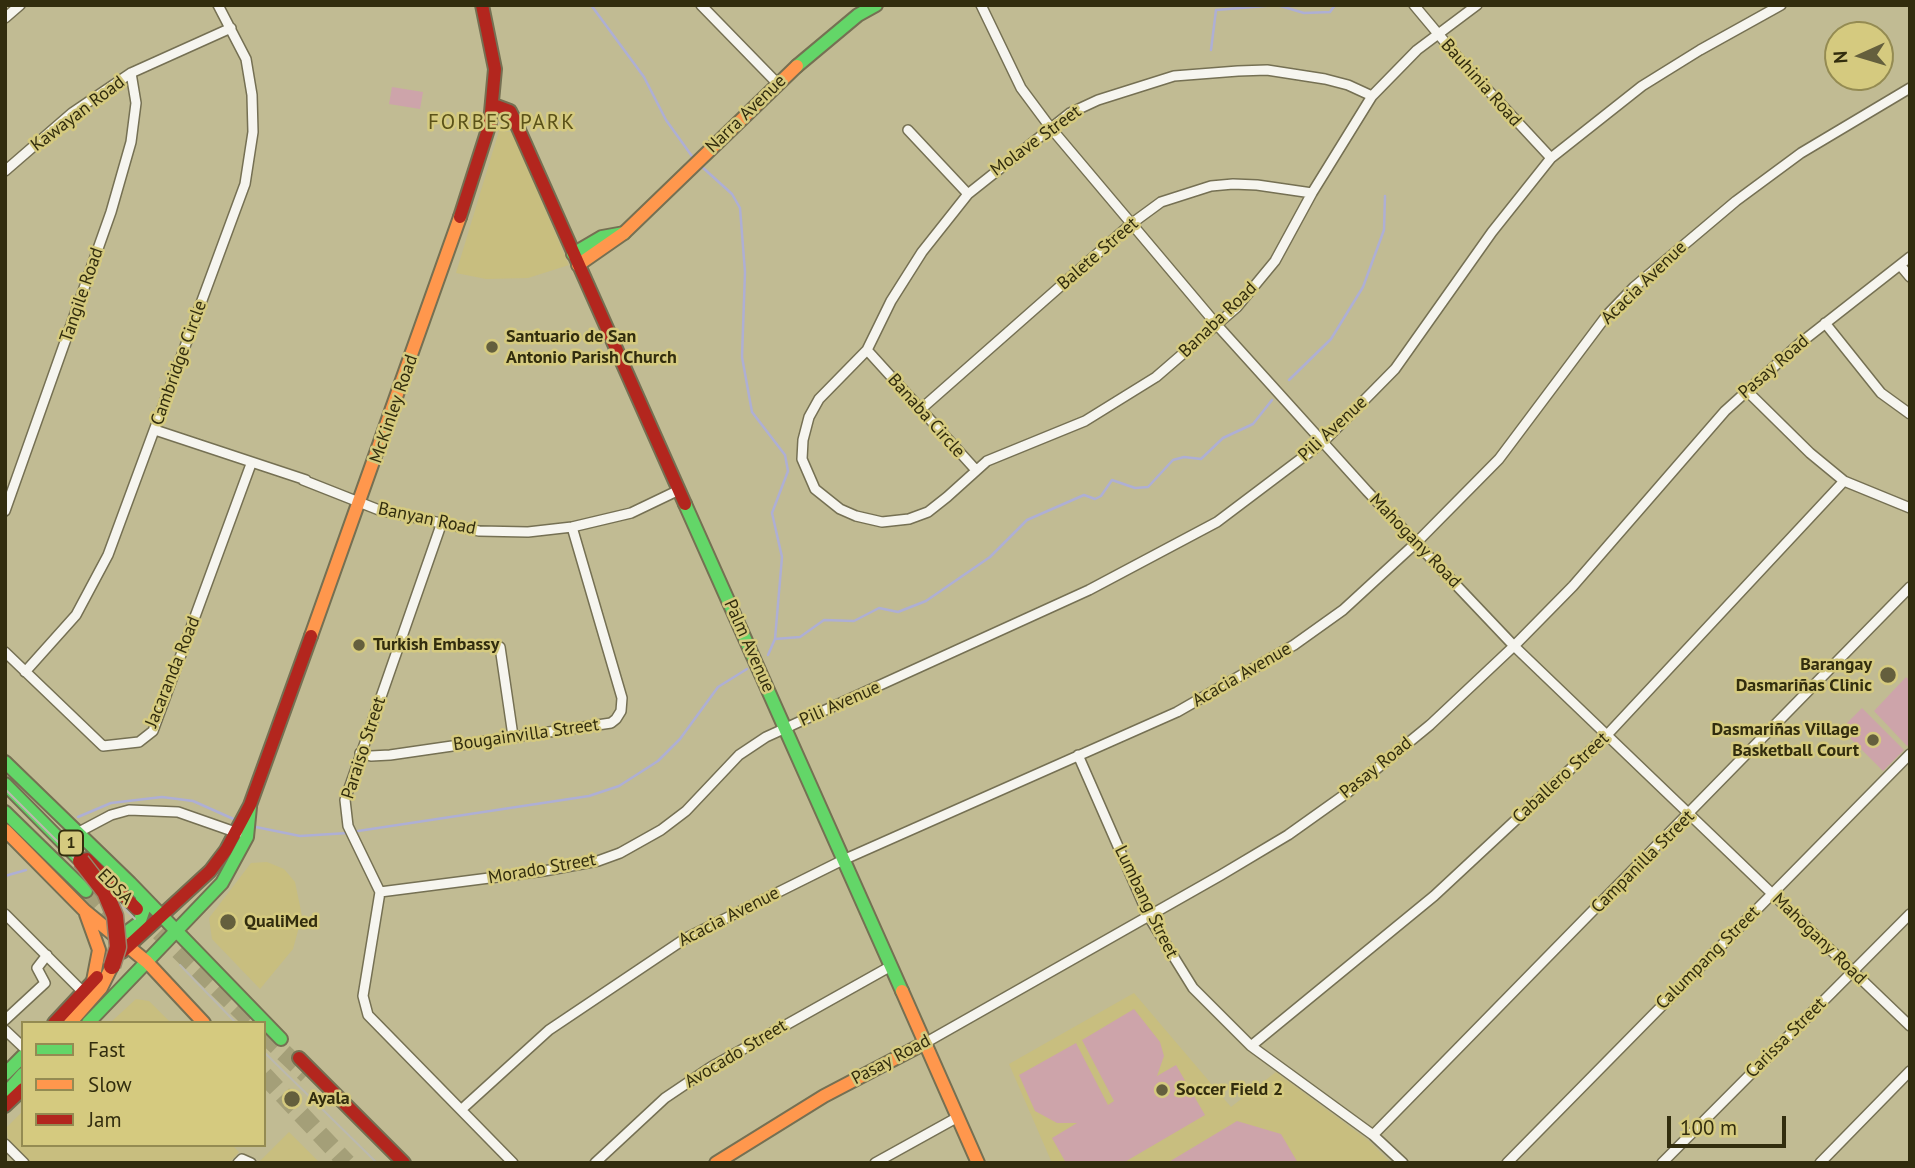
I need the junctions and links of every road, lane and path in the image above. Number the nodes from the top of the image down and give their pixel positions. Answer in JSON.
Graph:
{"nodes":[{"id":1,"x":20,"y":5,"type":"edge"},
{"id":2,"x":218,"y":5,"type":"edge"},
{"id":3,"x":482,"y":5,"type":"edge"},
{"id":4,"x":701,"y":5,"type":"edge"},
{"id":5,"x":876,"y":5,"type":"edge"},
{"id":6,"x":981,"y":5,"type":"edge"},
{"id":7,"x":1414,"y":5,"type":"edge"},
{"id":8,"x":1478,"y":5,"type":"edge"},
{"id":9,"x":1781,"y":5,"type":"edge"},
{"id":10,"x":5,"y":18,"type":"edge"},
{"id":11,"x":232,"y":27,"type":"junction"},
{"id":12,"x":1437,"y":34,"type":"junction"},
{"id":13,"x":131,"y":73,"type":"junction"},
{"id":14,"x":777,"y":83,"type":"junction"},
{"id":15,"x":1910,"y":88,"type":"edge"},
{"id":16,"x":1372,"y":96,"type":"junction"},
{"id":17,"x":494,"y":105,"type":"junction"},
{"id":18,"x":489,"y":123,"type":"junction"},
{"id":19,"x":1050,"y":127,"type":"junction"},
{"id":20,"x":908,"y":130,"type":"dead end"},
{"id":21,"x":518,"y":131,"type":"junction"},
{"id":22,"x":1551,"y":158,"type":"junction"},
{"id":23,"x":5,"y":172,"type":"edge"},
{"id":24,"x":968,"y":194,"type":"junction"},
{"id":25,"x":1312,"y":194,"type":"junction"},
{"id":26,"x":1131,"y":224,"type":"junction"},
{"id":27,"x":1910,"y":257,"type":"edge"},
{"id":28,"x":575,"y":260,"type":"junction"},
{"id":29,"x":1900,"y":265,"type":"junction"},
{"id":30,"x":1910,"y":277,"type":"edge"},
{"id":31,"x":1825,"y":323,"type":"junction"},
{"id":32,"x":1217,"y":325,"type":"junction"},
{"id":33,"x":867,"y":350,"type":"junction"},
{"id":34,"x":1746,"y":390,"type":"junction"},
{"id":35,"x":921,"y":410,"type":"junction"},
{"id":36,"x":1910,"y":414,"type":"edge"},
{"id":37,"x":155,"y":430,"type":"junction"},
{"id":38,"x":1323,"y":442,"type":"junction"},
{"id":39,"x":251,"y":464,"type":"junction"},
{"id":40,"x":975,"y":470,"type":"junction"},
{"id":41,"x":1844,"y":481,"type":"junction"},
{"id":42,"x":679,"y":490,"type":"junction"},
{"id":43,"x":361,"y":503,"type":"junction"},
{"id":44,"x":1910,"y":508,"type":"edge"},
{"id":45,"x":5,"y":511,"type":"edge"},
{"id":46,"x":441,"y":525,"type":"junction"},
{"id":47,"x":572,"y":527,"type":"junction"},
{"id":48,"x":1417,"y":542,"type":"junction"},
{"id":49,"x":1910,"y":587,"type":"edge"},
{"id":50,"x":1514,"y":646,"type":"junction"},
{"id":51,"x":500,"y":647,"type":"dead end"},
{"id":52,"x":5,"y":652,"type":"edge"},
{"id":53,"x":25,"y":672,"type":"junction"},
{"id":54,"x":786,"y":728,"type":"junction"},
{"id":55,"x":513,"y":736,"type":"junction"},
{"id":56,"x":1606,"y":736,"type":"junction"},
{"id":57,"x":360,"y":753,"type":"junction"},
{"id":58,"x":1910,"y":754,"type":"edge"},
{"id":59,"x":1078,"y":755,"type":"junction"},
{"id":60,"x":5,"y":762,"type":"edge"},
{"id":61,"x":5,"y":776,"type":"edge"},
{"id":62,"x":5,"y":784,"type":"edge"},
{"id":63,"x":5,"y":813,"type":"edge"},
{"id":64,"x":1690,"y":814,"type":"junction"},
{"id":65,"x":5,"y":831,"type":"edge"},
{"id":66,"x":77,"y":833,"type":"junction"},
{"id":67,"x":241,"y":835,"type":"junction"},
{"id":68,"x":843,"y":860,"type":"junction"},
{"id":69,"x":86,"y":891,"type":"tunnel mouth"},
{"id":70,"x":380,"y":892,"type":"junction"},
{"id":71,"x":1772,"y":894,"type":"junction"},
{"id":72,"x":139,"y":902,"type":"junction"},
{"id":73,"x":85,"y":911,"type":"junction"},
{"id":74,"x":5,"y":914,"type":"edge"},
{"id":75,"x":1910,"y":914,"type":"edge"},
{"id":76,"x":161,"y":916,"type":"junction"},
{"id":77,"x":1149,"y":917,"type":"junction"},
{"id":78,"x":177,"y":931,"type":"junction"},
{"id":79,"x":112,"y":933,"type":"junction"},
{"id":80,"x":128,"y":946,"type":"junction"},
{"id":81,"x":47,"y":955,"type":"junction"},
{"id":82,"x":147,"y":962,"type":"junction"},
{"id":83,"x":891,"y":966,"type":"junction"},
{"id":84,"x":1853,"y":971,"type":"junction"},
{"id":85,"x":88,"y":987,"type":"junction"},
{"id":86,"x":5,"y":1020,"type":"edge"},
{"id":87,"x":56,"y":1021,"type":"edge"},
{"id":88,"x":72,"y":1021,"type":"edge"},
{"id":89,"x":90,"y":1021,"type":"edge"},
{"id":90,"x":202,"y":1021,"type":"edge"},
{"id":91,"x":264,"y":1021,"type":"edge"},
{"id":92,"x":266,"y":1023,"type":"edge"},
{"id":93,"x":1910,"y":1026,"type":"edge"},
{"id":94,"x":5,"y":1030,"type":"edge"},
{"id":95,"x":281,"y":1039,"type":"dead end"},
{"id":96,"x":925,"y":1043,"type":"junction"},
{"id":97,"x":21,"y":1045,"type":"edge"},
{"id":98,"x":1251,"y":1046,"type":"junction"},
{"id":99,"x":299,"y":1058,"type":"tunnel mouth"},
{"id":100,"x":21,"y":1062,"type":"edge"},
{"id":101,"x":1910,"y":1071,"type":"edge"},
{"id":102,"x":14,"y":1083,"type":"edge"},
{"id":103,"x":5,"y":1106,"type":"edge"},
{"id":104,"x":462,"y":1109,"type":"junction"},
{"id":105,"x":354,"y":1113,"type":"junction"},
{"id":106,"x":958,"y":1117,"type":"junction"},
{"id":107,"x":1373,"y":1135,"type":"junction"},
{"id":108,"x":5,"y":1144,"type":"edge"},
{"id":109,"x":24,"y":1163,"type":"edge"},
{"id":110,"x":391,"y":1163,"type":"edge"},
{"id":111,"x":404,"y":1163,"type":"edge"},
{"id":112,"x":513,"y":1163,"type":"edge"},
{"id":113,"x":595,"y":1163,"type":"edge"},
{"id":114,"x":718,"y":1163,"type":"edge"},
{"id":115,"x":875,"y":1163,"type":"edge"},
{"id":116,"x":978,"y":1163,"type":"edge"},
{"id":117,"x":1403,"y":1163,"type":"edge"},
{"id":118,"x":1507,"y":1163,"type":"edge"},
{"id":119,"x":1662,"y":1163,"type":"edge"},
{"id":120,"x":1821,"y":1163,"type":"edge"}],
"edges":[{"from":1,"to":10,"type":"street"},
{"from":2,"to":11,"type":"street","name":"Cambridge Circle"},
{"from":3,"to":17,"type":"main road","name":"McKinley Road"},
{"from":4,"to":14,"type":"street"},
{"from":5,"to":14,"type":"main road","name":"Narra Avenue"},
{"from":6,"to":19,"type":"street","name":"Mahogany Road"},
{"from":7,"to":12,"type":"street","name":"Bauhinia Road"},
{"from":8,"to":12,"type":"street","name":"Banaba Road"},
{"from":9,"to":22,"type":"street","name":"Pili Avenue"},
{"from":11,"to":13,"type":"street","name":"Kawayan Road"},
{"from":11,"to":37,"type":"street","name":"Cambridge Circle"},
{"from":12,"to":16,"type":"street","name":"Banaba Road"},
{"from":12,"to":22,"type":"street","name":"Bauhinia Road"},
{"from":13,"to":23,"type":"street","name":"Kawayan Road"},
{"from":13,"to":45,"type":"street","name":"Tangile Road"},
{"from":14,"to":28,"type":"main road","name":"Narra Avenue"},
{"from":15,"to":48,"type":"street","name":"Acacia Avenue"},
{"from":16,"to":19,"type":"street","name":"Molave Street"},
{"from":16,"to":25,"type":"street","name":"Banaba Road"},
{"from":17,"to":18,"type":"main road","name":"McKinley Road"},
{"from":17,"to":21,"type":"main road","name":"Palm Avenue"},
{"from":18,"to":21,"type":"main road"},
{"from":18,"to":43,"type":"main road","name":"McKinley Road"},
{"from":19,"to":24,"type":"street","name":"Molave Street"},
{"from":19,"to":26,"type":"street","name":"Mahogany Road"},
{"from":20,"to":24,"type":"street"},
{"from":21,"to":28,"type":"main road","name":"Palm Avenue"},
{"from":22,"to":38,"type":"street","name":"Pili Avenue"},
{"from":24,"to":33,"type":"street","name":"Molave Street"},
{"from":25,"to":26,"type":"street","name":"Balete Street"},
{"from":25,"to":32,"type":"street","name":"Banaba Road"},
{"from":26,"to":32,"type":"street","name":"Mahogany Road"},
{"from":26,"to":35,"type":"street","name":"Balete Street"},
{"from":27,"to":29,"type":"street","name":"Pasay Road"},
{"from":28,"to":42,"type":"main road","name":"Palm Avenue"},
{"from":29,"to":30,"type":"street"},
{"from":29,"to":31,"type":"street","name":"Pasay Road"},
{"from":31,"to":34,"type":"street","name":"Pasay Road"},
{"from":31,"to":36,"type":"street"},
{"from":32,"to":38,"type":"street","name":"Mahogany Road"},
{"from":32,"to":40,"type":"street","name":"Banaba Road"},
{"from":33,"to":35,"type":"street","name":"Banaba Circle"},
{"from":33,"to":40,"type":"street","name":"Banaba Circle"},
{"from":34,"to":41,"type":"street"},
{"from":34,"to":50,"type":"street","name":"Pasay Road"},
{"from":35,"to":40,"type":"street","name":"Banaba Circle"},
{"from":37,"to":39,"type":"street","name":"Banyan Road"},
{"from":37,"to":53,"type":"street","name":"Cambridge Circle"},
{"from":38,"to":48,"type":"street","name":"Mahogany Road"},
{"from":38,"to":54,"type":"street","name":"Pili Avenue"},
{"from":39,"to":43,"type":"street","name":"Banyan Road"},
{"from":39,"to":53,"type":"street","name":"Jacaranda Road"},
{"from":41,"to":44,"type":"street"},
{"from":41,"to":56,"type":"street","name":"Caballero Street"},
{"from":42,"to":47,"type":"street","name":"Banyan Road"},
{"from":42,"to":54,"type":"main road","name":"Palm Avenue"},
{"from":43,"to":46,"type":"street","name":"Banyan Road"},
{"from":43,"to":67,"type":"main road","name":"McKinley Road"},
{"from":46,"to":47,"type":"street","name":"Banyan Road"},
{"from":46,"to":57,"type":"street","name":"Paraiso Street"},
{"from":47,"to":55,"type":"street","name":"Bougainvilla Street"},
{"from":48,"to":50,"type":"street","name":"Mahogany Road"},
{"from":48,"to":59,"type":"street","name":"Acacia Avenue"},
{"from":49,"to":64,"type":"street","name":"Campanilla Street"},
{"from":50,"to":56,"type":"street","name":"Mahogany Road"},
{"from":50,"to":77,"type":"street","name":"Pasay Road"},
{"from":51,"to":55,"type":"street"},
{"from":52,"to":53,"type":"street"},
{"from":54,"to":68,"type":"main road","name":"Palm Avenue"},
{"from":54,"to":70,"type":"street","name":"Morado Street"},
{"from":55,"to":57,"type":"street","name":"Bougainvilla Street"},
{"from":56,"to":64,"type":"street","name":"Mahogany Road"},
{"from":56,"to":98,"type":"street","name":"Caballero Street"},
{"from":57,"to":70,"type":"street","name":"Paraiso Street"},
{"from":58,"to":71,"type":"street","name":"Calumpang Street"},
{"from":59,"to":68,"type":"street","name":"Acacia Avenue"},
{"from":59,"to":77,"type":"street","name":"Lumbang Street"},
{"from":60,"to":66,"type":"main road","number":"1"},
{"from":61,"to":72,"type":"main road","name":"EDSA","number":"1"},
{"from":62,"to":88,"type":"main road","bridge":true},
{"from":63,"to":69,"type":"main road","name":"EDSA","number":"1"},
{"from":64,"to":71,"type":"street","name":"Mahogany Road"},
{"from":64,"to":107,"type":"street","name":"Campanilla Street"},
{"from":65,"to":73,"type":"main road","number":"1"},
{"from":66,"to":67,"type":"street"},
{"from":66,"to":72,"type":"main road","number":"1"},
{"from":67,"to":76,"type":"main road","name":"McKinley Road"},
{"from":67,"to":78,"type":"main road","name":"McKinley Road"},
{"from":68,"to":83,"type":"main road","name":"Palm Avenue"},
{"from":68,"to":104,"type":"street","name":"Acacia Avenue"},
{"from":70,"to":104,"type":"street"},
{"from":71,"to":84,"type":"street","name":"Mahogany Road"},
{"from":71,"to":118,"type":"street","name":"Calumpang Street"},
{"from":72,"to":76,"type":"main road","number":"1"},
{"from":72,"to":79,"type":"main road"},
{"from":73,"to":79,"type":"main road","number":"1"},
{"from":73,"to":85,"type":"main road"},
{"from":74,"to":81,"type":"street"},
{"from":75,"to":84,"type":"street","name":"Carissa Street"},
{"from":76,"to":78,"type":"main road","number":"1"},
{"from":76,"to":80,"type":"main road","name":"McKinley Road"},
{"from":77,"to":96,"type":"street","name":"Pasay Road"},
{"from":77,"to":98,"type":"street","name":"Lumbang Street"},
{"from":78,"to":82,"type":"main road","name":"McKinley Road"},
{"from":78,"to":91,"type":"main road","number":"1"},
{"from":79,"to":80,"type":"main road","number":"1"},
{"from":80,"to":82,"type":"main road","number":"1"},
{"from":80,"to":85,"type":"main road","name":"McKinley Road"},
{"from":81,"to":85,"type":"street"},
{"from":81,"to":86,"type":"street"},
{"from":82,"to":89,"type":"main road","name":"McKinley Road"},
{"from":82,"to":90,"type":"main road","number":"1"},
{"from":83,"to":96,"type":"main road","name":"Palm Avenue"},
{"from":83,"to":113,"type":"street","name":"Avocado Street"},
{"from":84,"to":93,"type":"street","name":"Mahogany Road"},
{"from":84,"to":119,"type":"street","name":"Carissa Street"},
{"from":85,"to":87,"type":"main road","name":"McKinley Road"},
{"from":92,"to":95,"type":"main road","number":"1"},
{"from":94,"to":97,"type":"street"},
{"from":96,"to":106,"type":"main road","name":"Palm Avenue"},
{"from":96,"to":114,"type":"main road","name":"Pasay Road"},
{"from":98,"to":107,"type":"street","name":"Lumbang Street"},
{"from":99,"to":105,"type":"main road"},
{"from":100,"to":102,"type":"main road"},
{"from":101,"to":120,"type":"street"},
{"from":102,"to":103,"type":"main road"},
{"from":104,"to":112,"type":"street"},
{"from":105,"to":110,"type":"main road"},
{"from":105,"to":111,"type":"main road"},
{"from":106,"to":115,"type":"street"},
{"from":106,"to":116,"type":"main road","name":"Palm Avenue"},
{"from":107,"to":117,"type":"street","name":"Lumbang Street"},
{"from":108,"to":109,"type":"street"}]}
